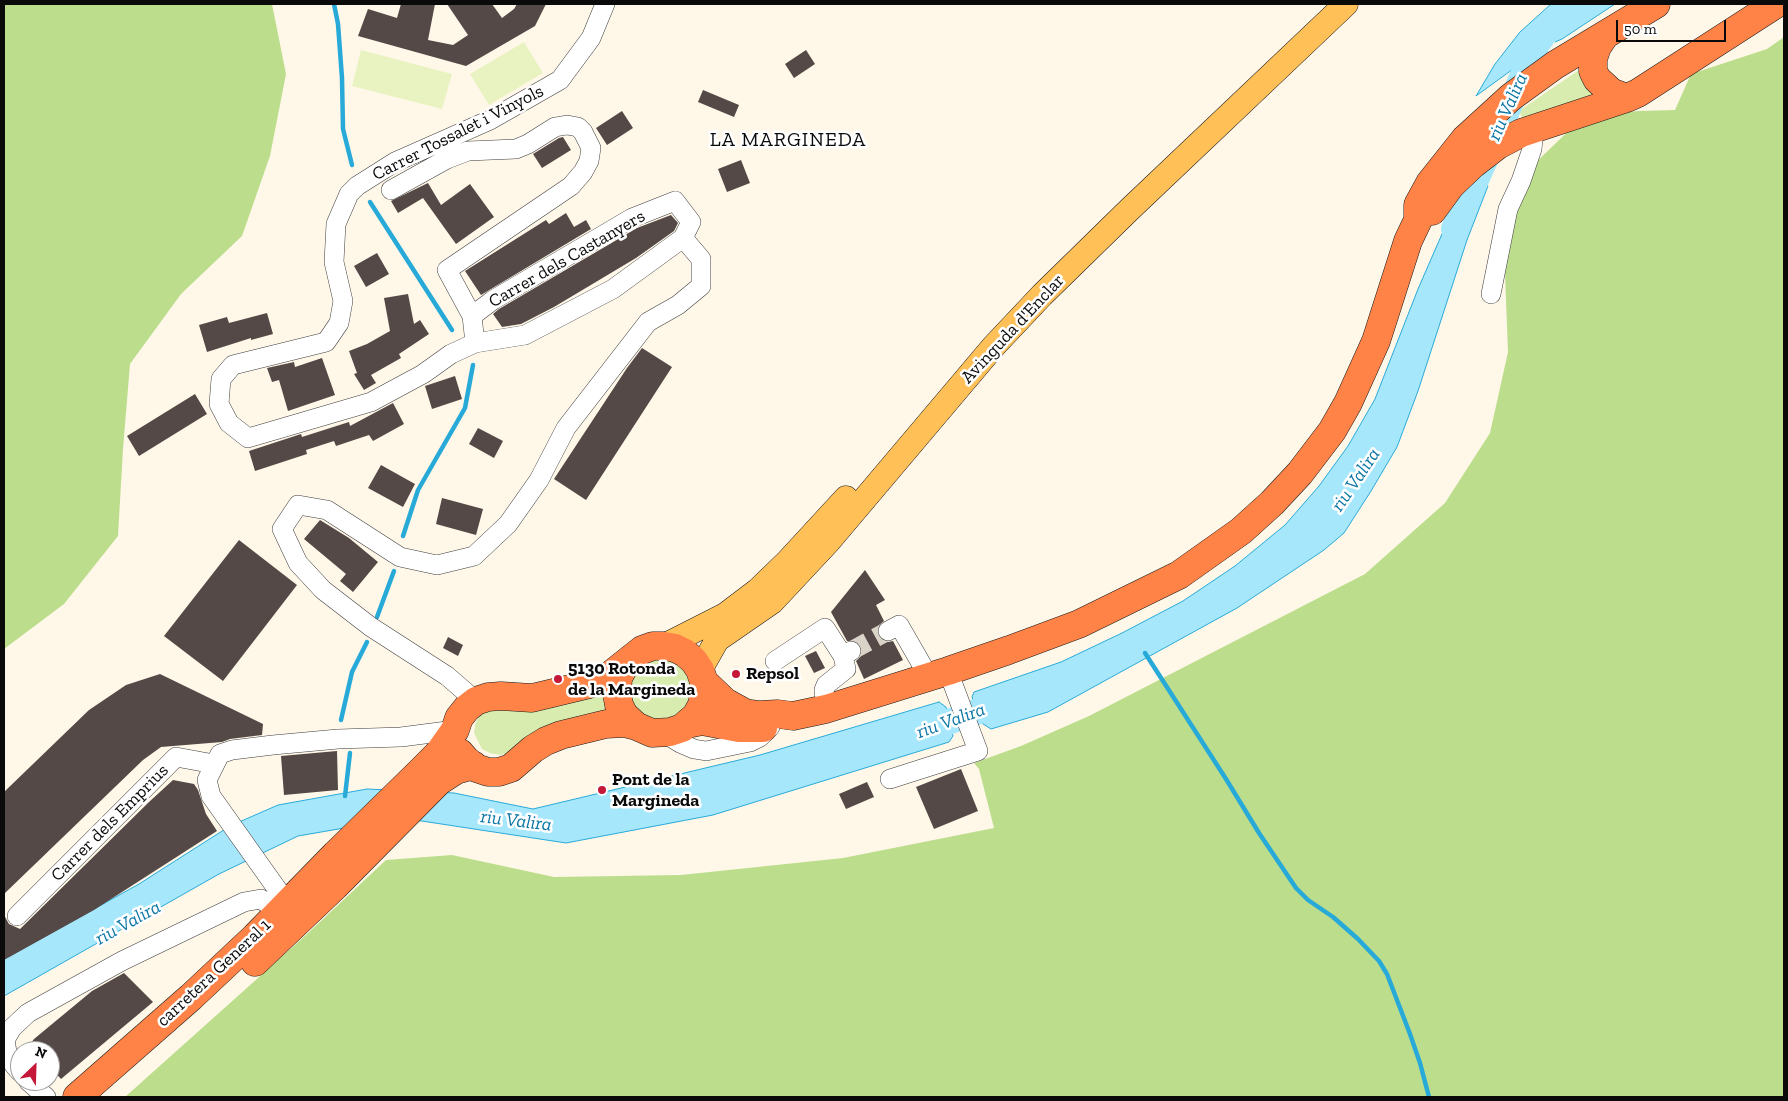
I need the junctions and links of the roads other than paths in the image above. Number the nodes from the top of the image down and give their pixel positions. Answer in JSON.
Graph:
{"nodes":[{"id":1,"x":605,"y":4,"type":"edge"},
{"id":2,"x":1323,"y":4,"type":"edge"},
{"id":3,"x":1346,"y":4,"type":"edge"},
{"id":4,"x":1656,"y":4,"type":"edge"},
{"id":5,"x":1776,"y":4,"type":"edge"},
{"id":6,"x":1605,"y":35,"type":"junction"},
{"id":7,"x":1627,"y":98,"type":"junction"},
{"id":8,"x":1497,"y":110,"type":"junction"},
{"id":9,"x":1523,"y":132,"type":"junction"},
{"id":10,"x":1447,"y":175,"type":"junction"},
{"id":11,"x":391,"y":190,"type":"dead end"},
{"id":12,"x":683,"y":238,"type":"junction"},
{"id":13,"x":1491,"y":294,"type":"dead end"},
{"id":14,"x":472,"y":316,"type":"junction"},
{"id":15,"x":476,"y":343,"type":"junction"},
{"id":16,"x":888,"y":630,"type":"dead end"},
{"id":17,"x":664,"y":646,"type":"junction"},
{"id":18,"x":776,"y":662,"type":"dead end"},
{"id":19,"x":626,"y":663,"type":"junction"},
{"id":20,"x":702,"y":676,"type":"junction"},
{"id":21,"x":943,"y":680,"type":"junction"},
{"id":22,"x":476,"y":701,"type":"junction"},
{"id":23,"x":826,"y":709,"type":"junction"},
{"id":24,"x":782,"y":722,"type":"junction"},
{"id":25,"x":636,"y":726,"type":"junction"},
{"id":26,"x":676,"y":729,"type":"junction"},
{"id":27,"x":455,"y":730,"type":"junction"},
{"id":28,"x":214,"y":764,"type":"junction"},
{"id":29,"x":473,"y":765,"type":"junction"},
{"id":30,"x":890,"y":779,"type":"dead end"},
{"id":31,"x":282,"y":908,"type":"junction"},
{"id":32,"x":18,"y":916,"type":"dead end"},
{"id":33,"x":10,"y":1058,"type":"edge"},
{"id":34,"x":77,"y":1097,"type":"edge"},
{"id":35,"x":105,"y":1097,"type":"edge"}],
"edges":[{"from":1,"to":15,"type":"street","name":"Carrer Tossalet i Vinyols"},
{"from":2,"to":17,"type":"main road","name":"Avinguda d'Enclar"},
{"from":3,"to":20,"type":"main road","name":"Avinguda d'Enclar"},
{"from":4,"to":6,"type":"highway"},
{"from":5,"to":7,"type":"highway"},
{"from":6,"to":7,"type":"highway"},
{"from":6,"to":8,"type":"highway"},
{"from":7,"to":9,"type":"highway"},
{"from":8,"to":9,"type":"highway"},
{"from":8,"to":10,"type":"highway"},
{"from":9,"to":10,"type":"highway"},
{"from":9,"to":13,"type":"street"},
{"from":10,"to":21,"type":"highway"},
{"from":11,"to":14,"type":"street"},
{"from":12,"to":14,"type":"street","name":"Carrer dels Castanyers"},
{"from":12,"to":15,"type":"street"},
{"from":12,"to":22,"type":"street"},
{"from":14,"to":15,"type":"street","name":"Carrer dels Castanyers"},
{"from":16,"to":21,"type":"street"},
{"from":17,"to":19,"type":"highway"},
{"from":17,"to":20,"type":"highway"},
{"from":18,"to":23,"type":"street"},
{"from":19,"to":22,"type":"highway"},
{"from":19,"to":25,"type":"highway"},
{"from":20,"to":24,"type":"highway"},
{"from":20,"to":26,"type":"highway"},
{"from":21,"to":23,"type":"highway"},
{"from":21,"to":30,"type":"street"},
{"from":22,"to":27,"type":"highway","name":"carretera General 1"},
{"from":23,"to":24,"type":"highway"},
{"from":24,"to":26,"type":"highway"},
{"from":25,"to":26,"type":"highway"},
{"from":25,"to":29,"type":"highway"},
{"from":27,"to":28,"type":"street"},
{"from":27,"to":29,"type":"highway"},
{"from":27,"to":31,"type":"highway","name":"carretera General 1"},
{"from":28,"to":31,"type":"street"},
{"from":28,"to":32,"type":"street","name":"Carrer dels Emprius"},
{"from":29,"to":35,"type":"highway"},
{"from":31,"to":33,"type":"street"},
{"from":31,"to":34,"type":"highway","name":"carretera General 1"}]}
